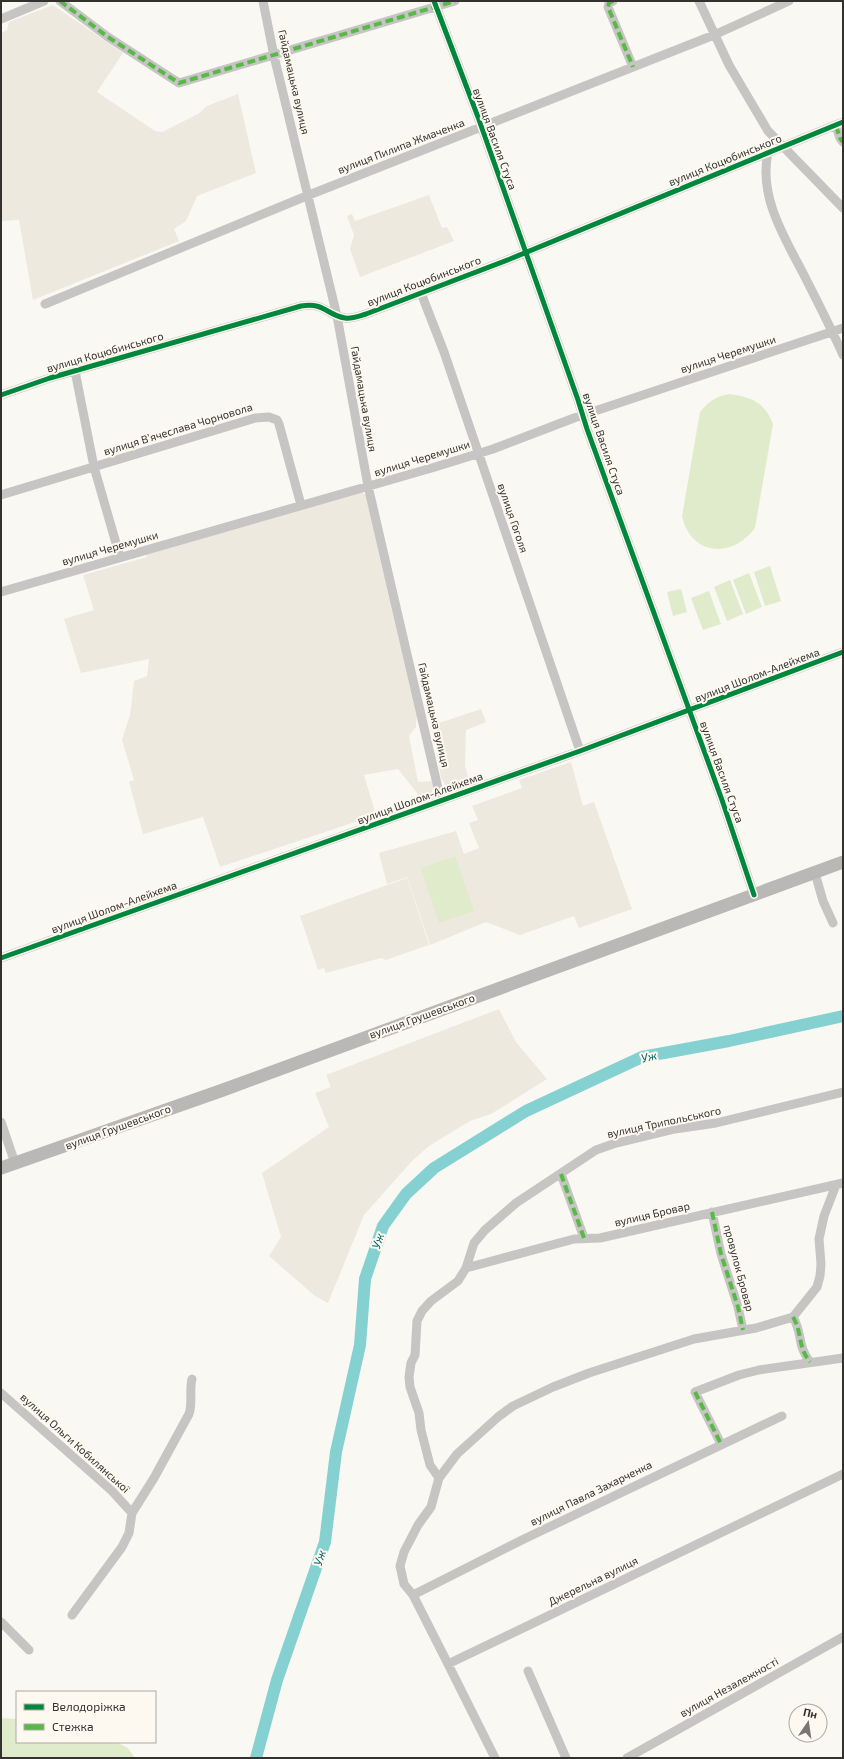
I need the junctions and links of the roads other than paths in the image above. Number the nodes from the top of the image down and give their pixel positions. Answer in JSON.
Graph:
{"nodes":[{"id":1,"x":44,"y":1,"type":"edge"},
{"id":2,"x":60,"y":1,"type":"edge"},
{"id":3,"x":263,"y":1,"type":"edge"},
{"id":4,"x":455,"y":1,"type":"edge"},
{"id":5,"x":613,"y":1,"type":"edge"},
{"id":6,"x":699,"y":1,"type":"edge"},
{"id":7,"x":789,"y":1,"type":"edge"},
{"id":8,"x":435,"y":4,"type":"edge"},
{"id":9,"x":1,"y":19,"type":"edge"},
{"id":10,"x":714,"y":35,"type":"junction"},
{"id":11,"x":274,"y":56,"type":"junction"},
{"id":12,"x":633,"y":67,"type":"junction"},
{"id":13,"x":839,"y":124,"type":"edge"},
{"id":14,"x":481,"y":128,"type":"junction"},
{"id":15,"x":843,"y":142,"type":"edge"},
{"id":16,"x":782,"y":148,"type":"junction"},
{"id":17,"x":768,"y":153,"type":"junction"},
{"id":18,"x":309,"y":195,"type":"junction"},
{"id":19,"x":843,"y":208,"type":"edge"},
{"id":20,"x":525,"y":252,"type":"junction"},
{"id":21,"x":421,"y":293,"type":"junction"},
{"id":22,"x":45,"y":304,"type":"dead end"},
{"id":23,"x":337,"y":316,"type":"junction"},
{"id":24,"x":843,"y":328,"type":"edge"},
{"id":25,"x":833,"y":332,"type":"junction"},
{"id":26,"x":843,"y":355,"type":"edge"},
{"id":27,"x":75,"y":371,"type":"junction"},
{"id":28,"x":1,"y":395,"type":"edge"},
{"id":29,"x":583,"y":415,"type":"junction"},
{"id":30,"x":478,"y":453,"type":"junction"},
{"id":31,"x":94,"y":467,"type":"junction"},
{"id":32,"x":368,"y":486,"type":"junction"},
{"id":33,"x":1,"y":495,"type":"edge"},
{"id":34,"x":301,"y":505,"type":"junction"},
{"id":35,"x":120,"y":557,"type":"junction"},
{"id":36,"x":1,"y":592,"type":"edge"},
{"id":37,"x":843,"y":652,"type":"edge"},
{"id":38,"x":690,"y":711,"type":"junction"},
{"id":39,"x":580,"y":751,"type":"junction"},
{"id":40,"x":441,"y":801,"type":"junction"},
{"id":41,"x":843,"y":862,"type":"edge"},
{"id":42,"x":815,"y":873,"type":"junction"},
{"id":43,"x":754,"y":895,"type":"junction"},
{"id":44,"x":833,"y":923,"type":"dead end"},
{"id":45,"x":1,"y":958,"type":"edge"},
{"id":46,"x":843,"y":1092,"type":"edge"},
{"id":47,"x":1,"y":1122,"type":"edge"},
{"id":48,"x":15,"y":1163,"type":"junction"},
{"id":49,"x":1,"y":1168,"type":"edge"},
{"id":50,"x":561,"y":1174,"type":"junction"},
{"id":51,"x":840,"y":1184,"type":"edge"},
{"id":52,"x":712,"y":1212,"type":"junction"},
{"id":53,"x":584,"y":1238,"type":"junction"},
{"id":54,"x":466,"y":1268,"type":"junction"},
{"id":55,"x":793,"y":1317,"type":"junction"},
{"id":56,"x":743,"y":1330,"type":"junction"},
{"id":57,"x":843,"y":1358,"type":"edge"},
{"id":58,"x":810,"y":1362,"type":"junction"},
{"id":59,"x":192,"y":1379,"type":"dead end"},
{"id":60,"x":1,"y":1393,"type":"edge"},
{"id":61,"x":782,"y":1416,"type":"dead end"},
{"id":62,"x":721,"y":1444,"type":"junction"},
{"id":63,"x":843,"y":1474,"type":"edge"},
{"id":64,"x":439,"y":1478,"type":"junction"},
{"id":65,"x":132,"y":1513,"type":"junction"},
{"id":66,"x":413,"y":1596,"type":"junction"},
{"id":67,"x":72,"y":1615,"type":"dead end"},
{"id":68,"x":1,"y":1622,"type":"edge"},
{"id":69,"x":843,"y":1637,"type":"edge"},
{"id":70,"x":29,"y":1650,"type":"dead end"},
{"id":71,"x":448,"y":1664,"type":"junction"},
{"id":72,"x":528,"y":1672,"type":"dead end"},
{"id":73,"x":495,"y":1758,"type":"edge"},
{"id":74,"x":566,"y":1758,"type":"edge"},
{"id":75,"x":627,"y":1758,"type":"edge"}],
"edges":[{"from":1,"to":9,"type":"street"},
{"from":2,"to":11,"type":"street"},
{"from":3,"to":11,"type":"street","name":"Гайдамацька вулиця"},
{"from":4,"to":8,"type":"street"},
{"from":5,"to":12,"type":"street"},
{"from":6,"to":10,"type":"street"},
{"from":7,"to":10,"type":"street","name":"вулиця Пилипа Жмаченка"},
{"from":8,"to":11,"type":"street"},
{"from":8,"to":14,"type":"street","name":"вулиця Василя Стуса"},
{"from":10,"to":12,"type":"street","name":"вулиця Пилипа Жмаченка"},
{"from":10,"to":16,"type":"street"},
{"from":11,"to":18,"type":"street","name":"Гайдамацька вулиця"},
{"from":12,"to":14,"type":"street","name":"вулиця Пилипа Жмаченка"},
{"from":13,"to":15,"type":"street"},
{"from":13,"to":16,"type":"street","name":"вулиця Коцюбинського"},
{"from":14,"to":18,"type":"street","name":"вулиця Пилипа Жмаченка"},
{"from":14,"to":20,"type":"street","name":"вулиця Василя Стуса"},
{"from":16,"to":17,"type":"street","name":"вулиця Коцюбинського"},
{"from":16,"to":19,"type":"street"},
{"from":17,"to":20,"type":"street","name":"вулиця Коцюбинського"},
{"from":17,"to":25,"type":"street"},
{"from":18,"to":22,"type":"street","name":"вулиця Пилипа Жмаченка"},
{"from":18,"to":23,"type":"street","name":"Гайдамацька вулиця"},
{"from":20,"to":21,"type":"street","name":"вулиця Коцюбинського"},
{"from":20,"to":29,"type":"street","name":"вулиця Василя Стуса"},
{"from":21,"to":23,"type":"street","name":"вулиця Коцюбинського"},
{"from":21,"to":30,"type":"street","name":"вулиця Гоголя"},
{"from":23,"to":27,"type":"street","name":"вулиця Коцюбинського"},
{"from":23,"to":32,"type":"street","name":"Гайдамацька вулиця"},
{"from":24,"to":25,"type":"street","name":"вулиця Черемушки"},
{"from":25,"to":26,"type":"street"},
{"from":25,"to":29,"type":"street","name":"вулиця Черемушки"},
{"from":27,"to":28,"type":"street","name":"вулиця Коцюбинського"},
{"from":27,"to":31,"type":"street"},
{"from":29,"to":30,"type":"street","name":"вулиця Черемушки"},
{"from":29,"to":38,"type":"street","name":"вулиця Василя Стуса"},
{"from":30,"to":32,"type":"street","name":"вулиця Черемушки"},
{"from":30,"to":39,"type":"street","name":"вулиця Гоголя"},
{"from":31,"to":33,"type":"street","name":"вулиця Вʼячеслава Чорновола"},
{"from":31,"to":34,"type":"street","name":"вулиця Вʼячеслава Чорновола"},
{"from":31,"to":35,"type":"street"},
{"from":32,"to":34,"type":"street","name":"вулиця Черемушки"},
{"from":32,"to":40,"type":"street","name":"Гайдамацька вулиця"},
{"from":34,"to":35,"type":"street","name":"вулиця Черемушки"},
{"from":35,"to":36,"type":"street","name":"вулиця Черемушки"},
{"from":37,"to":38,"type":"street","name":"вулиця Шолом-Алейхема"},
{"from":38,"to":39,"type":"street","name":"вулиця Шолом-Алейхема"},
{"from":38,"to":43,"type":"street","name":"вулиця Василя Стуса"},
{"from":39,"to":40,"type":"street","name":"вулиця Шолом-Алейхема"},
{"from":40,"to":45,"type":"street","name":"вулиця Шолом-Алейхема"},
{"from":41,"to":42,"type":"highway","name":"вулиця Грушевського"},
{"from":42,"to":43,"type":"highway","name":"вулиця Грушевського"},
{"from":42,"to":44,"type":"street"},
{"from":43,"to":48,"type":"highway","name":"вулиця Грушевського"},
{"from":46,"to":50,"type":"street","name":"вулиця Трипольського"},
{"from":47,"to":48,"type":"street"},
{"from":48,"to":49,"type":"highway","name":"вулиця Грушевського"},
{"from":50,"to":53,"type":"street"},
{"from":50,"to":54,"type":"street","name":"вулиця Трипольського"},
{"from":51,"to":52,"type":"street","name":"вулиця Бровар"},
{"from":51,"to":55,"type":"street"},
{"from":52,"to":53,"type":"street","name":"вулиця Бровар"},
{"from":52,"to":56,"type":"street","name":"провулок Бровар"},
{"from":53,"to":54,"type":"street","name":"вулиця Бровар"},
{"from":54,"to":64,"type":"street","name":"вулиця Трипольського"},
{"from":55,"to":56,"type":"street"},
{"from":55,"to":58,"type":"street"},
{"from":56,"to":64,"type":"street"},
{"from":57,"to":58,"type":"street"},
{"from":58,"to":62,"type":"street"},
{"from":59,"to":65,"type":"street","name":"вулиця Ольги Кобилянської"},
{"from":60,"to":65,"type":"street","name":"вулиця Ольги Кобилянської"},
{"from":61,"to":62,"type":"street","name":"вулиця Павла Захарченка"},
{"from":62,"to":66,"type":"street","name":"вулиця Павла Захарченка"},
{"from":63,"to":71,"type":"street","name":"Джерельна вулиця"},
{"from":64,"to":66,"type":"street"},
{"from":65,"to":67,"type":"street","name":"вулиця Ольги Кобилянської"},
{"from":66,"to":71,"type":"street"},
{"from":68,"to":70,"type":"street"},
{"from":69,"to":75,"type":"street","name":"вулиця Незалежності"},
{"from":71,"to":73,"type":"street"},
{"from":72,"to":74,"type":"street"}]}
